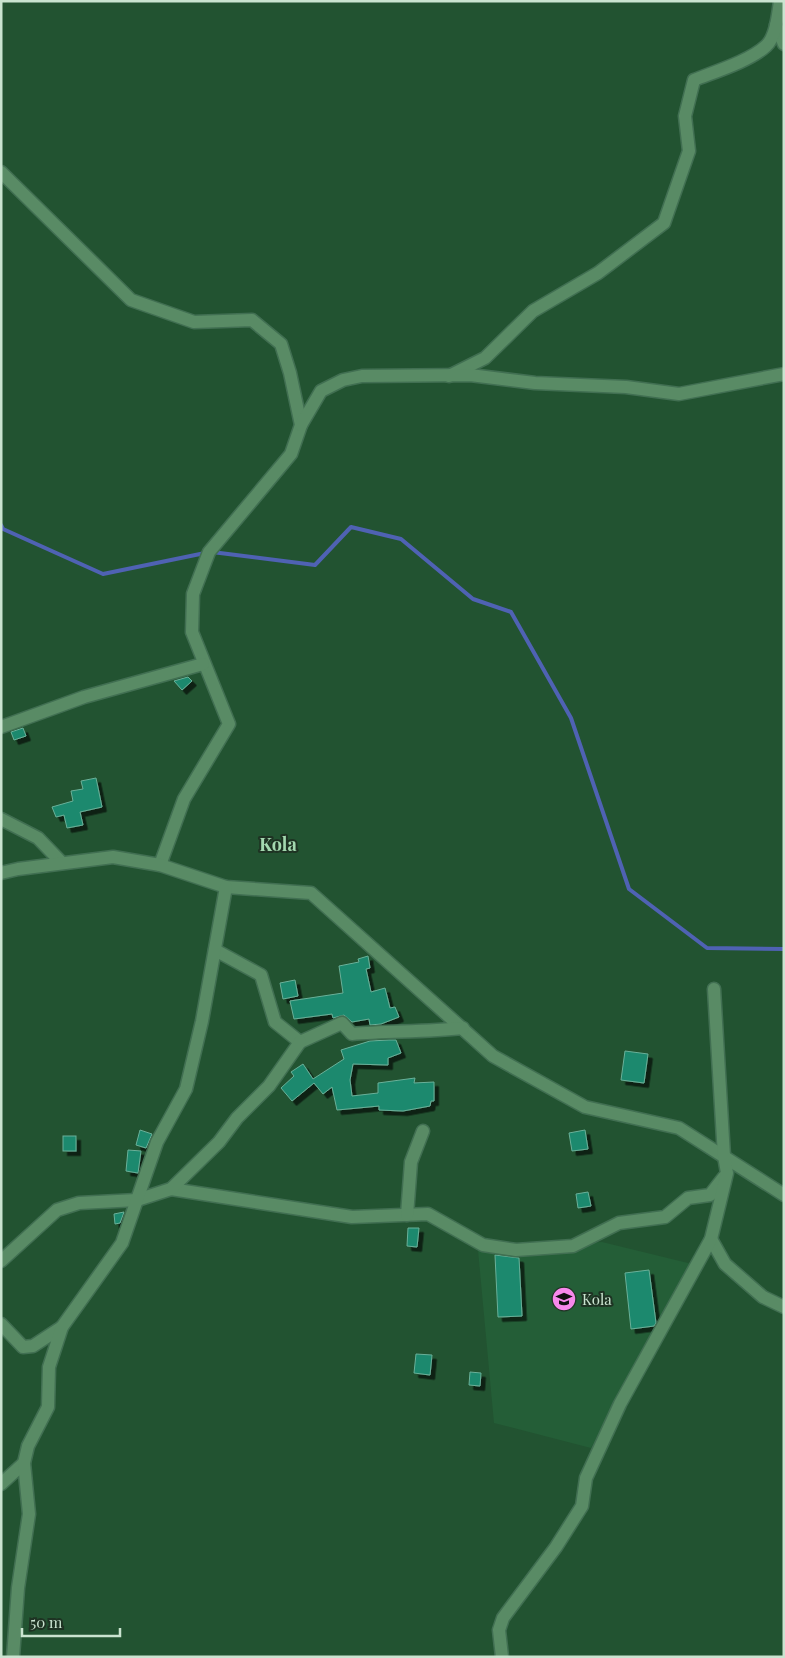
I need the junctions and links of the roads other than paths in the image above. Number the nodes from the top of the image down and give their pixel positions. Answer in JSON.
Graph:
{"nodes":[{"id":1,"x":780,"y":1,"type":"edge"},
{"id":2,"x":776,"y":26,"type":"junction"},
{"id":3,"x":784,"y":44,"type":"edge"},
{"id":4,"x":1,"y":172,"type":"edge"},
{"id":5,"x":784,"y":374,"type":"edge"},
{"id":6,"x":449,"y":376,"type":"junction"},
{"id":7,"x":301,"y":425,"type":"junction"},
{"id":8,"x":203,"y":664,"type":"junction"},
{"id":9,"x":1,"y":727,"type":"edge"},
{"id":10,"x":1,"y":820,"type":"edge"},
{"id":11,"x":62,"y":863,"type":"junction"},
{"id":12,"x":160,"y":865,"type":"junction"},
{"id":13,"x":1,"y":873,"type":"edge"},
{"id":14,"x":226,"y":887,"type":"junction"},
{"id":15,"x":215,"y":950,"type":"junction"},
{"id":16,"x":714,"y":989,"type":"dead end"},
{"id":17,"x":463,"y":1028,"type":"junction"},
{"id":18,"x":300,"y":1042,"type":"junction"},
{"id":19,"x":423,"y":1130,"type":"dead end"},
{"id":20,"x":724,"y":1156,"type":"junction"},
{"id":21,"x":727,"y":1173,"type":"junction"},
{"id":22,"x":170,"y":1189,"type":"junction"},
{"id":23,"x":784,"y":1195,"type":"edge"},
{"id":24,"x":137,"y":1200,"type":"junction"},
{"id":25,"x":407,"y":1215,"type":"junction"},
{"id":26,"x":711,"y":1239,"type":"junction"},
{"id":27,"x":1,"y":1260,"type":"edge"},
{"id":28,"x":784,"y":1307,"type":"edge"},
{"id":29,"x":1,"y":1324,"type":"edge"},
{"id":30,"x":62,"y":1327,"type":"junction"},
{"id":31,"x":24,"y":1463,"type":"junction"},
{"id":32,"x":1,"y":1484,"type":"edge"},
{"id":33,"x":13,"y":1657,"type":"edge"},
{"id":34,"x":502,"y":1657,"type":"edge"}],
"edges":[{"from":1,"to":2,"type":"street"},
{"from":2,"to":3,"type":"street"},
{"from":2,"to":6,"type":"street"},
{"from":4,"to":7,"type":"street"},
{"from":5,"to":6,"type":"street"},
{"from":6,"to":7,"type":"street"},
{"from":7,"to":8,"type":"street"},
{"from":8,"to":9,"type":"street"},
{"from":8,"to":12,"type":"street"},
{"from":10,"to":11,"type":"street"},
{"from":11,"to":12,"type":"street"},
{"from":11,"to":13,"type":"street"},
{"from":12,"to":14,"type":"street"},
{"from":14,"to":15,"type":"street"},
{"from":14,"to":17,"type":"street"},
{"from":15,"to":18,"type":"street"},
{"from":15,"to":24,"type":"street"},
{"from":16,"to":20,"type":"street"},
{"from":17,"to":18,"type":"street"},
{"from":17,"to":20,"type":"street"},
{"from":18,"to":22,"type":"street"},
{"from":19,"to":25,"type":"street"},
{"from":20,"to":21,"type":"street"},
{"from":20,"to":23,"type":"street"},
{"from":21,"to":25,"type":"street"},
{"from":21,"to":26,"type":"street"},
{"from":22,"to":24,"type":"street"},
{"from":22,"to":25,"type":"street"},
{"from":24,"to":27,"type":"street"},
{"from":24,"to":30,"type":"street"},
{"from":26,"to":28,"type":"street"},
{"from":26,"to":34,"type":"street"},
{"from":29,"to":30,"type":"street"},
{"from":30,"to":31,"type":"street"},
{"from":31,"to":32,"type":"street"},
{"from":31,"to":33,"type":"street"}]}
